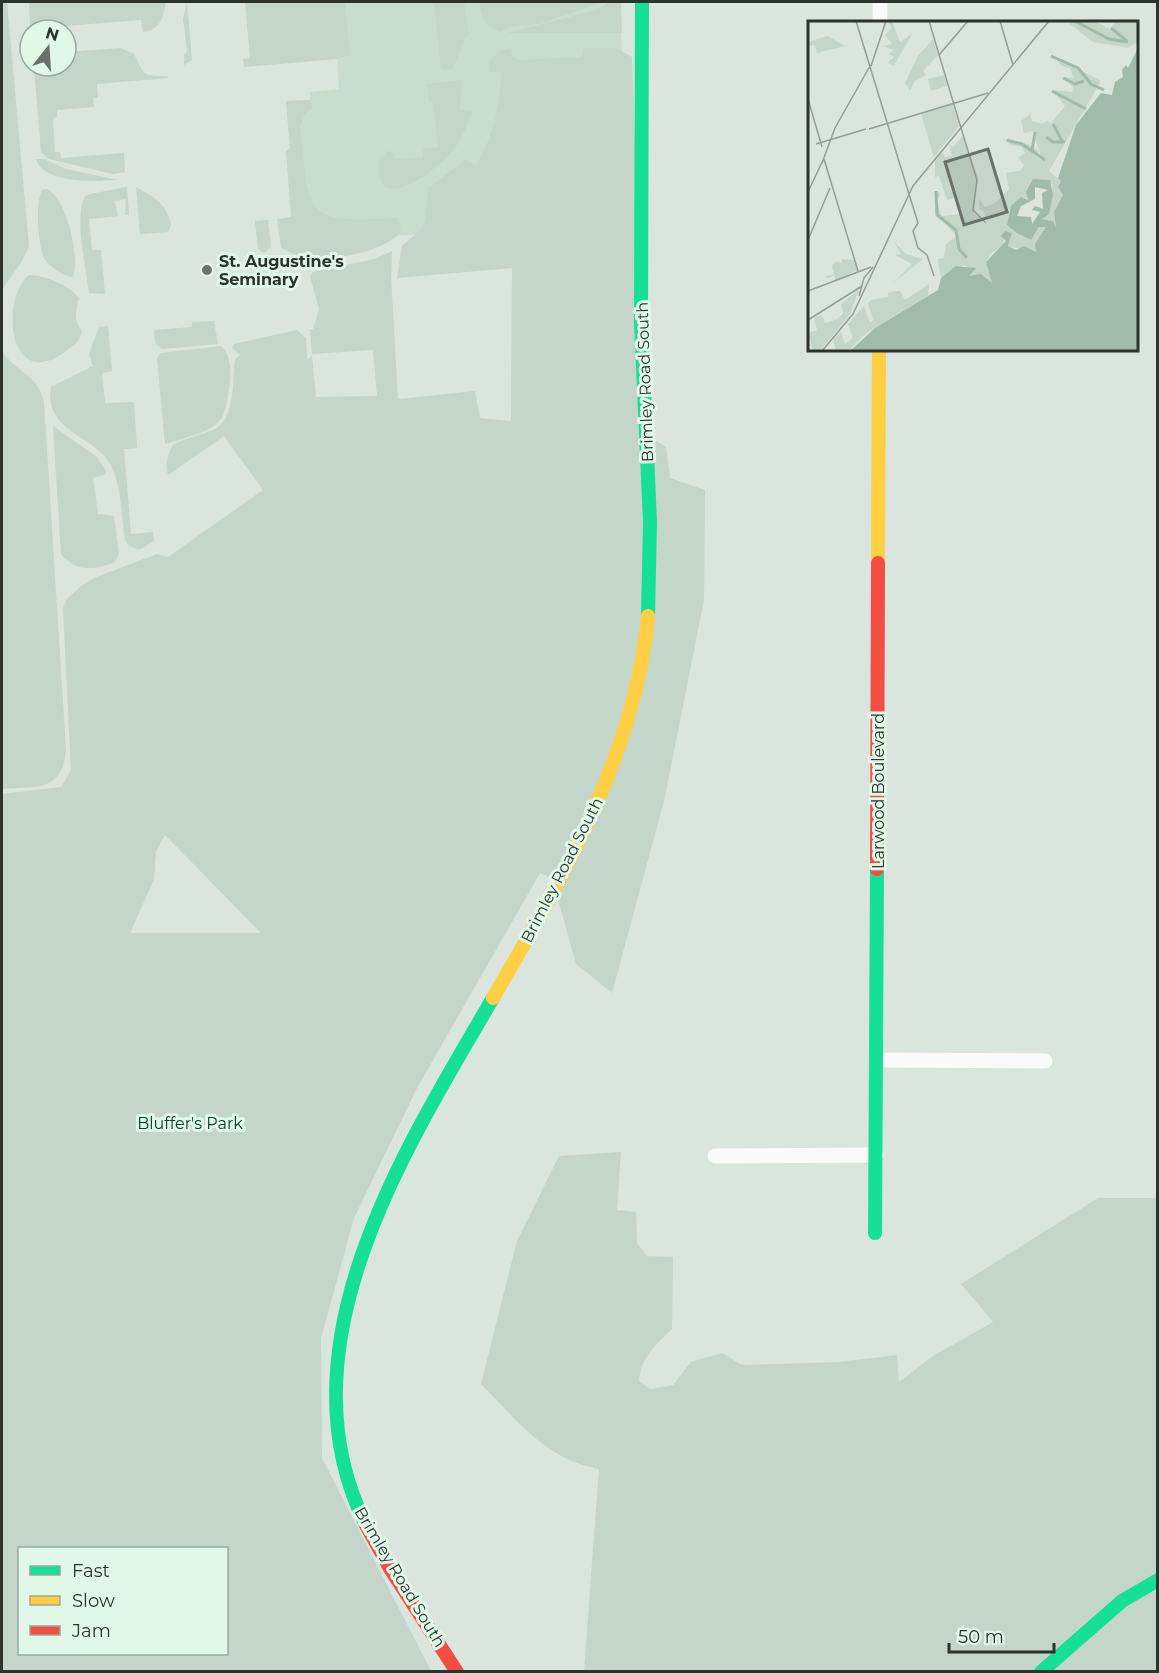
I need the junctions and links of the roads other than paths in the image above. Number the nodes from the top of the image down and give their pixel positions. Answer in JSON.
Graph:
{"nodes":[{"id":1,"x":642,"y":2,"type":"edge"},
{"id":2,"x":880,"y":2,"type":"edge"},
{"id":3,"x":880,"y":21,"type":"edge"},
{"id":4,"x":879,"y":351,"type":"edge"},
{"id":5,"x":878,"y":1060,"type":"junction"},
{"id":6,"x":1045,"y":1061,"type":"dead end"},
{"id":7,"x":715,"y":1155,"type":"dead end"},
{"id":8,"x":876,"y":1155,"type":"junction"},
{"id":9,"x":875,"y":1233,"type":"dead end"},
{"id":10,"x":1158,"y":1580,"type":"edge"},
{"id":11,"x":457,"y":1671,"type":"edge"},
{"id":12,"x":1041,"y":1671,"type":"edge"}],
"edges":[{"from":1,"to":11,"type":"street","name":"Brimley Road South"},
{"from":2,"to":3,"type":"street"},
{"from":4,"to":5,"type":"street","name":"Larwood Boulevard"},
{"from":5,"to":6,"type":"street"},
{"from":5,"to":8,"type":"street","name":"Larwood Boulevard"},
{"from":7,"to":8,"type":"street"},
{"from":8,"to":9,"type":"street","name":"Larwood Boulevard"},
{"from":10,"to":12,"type":"street"}]}
